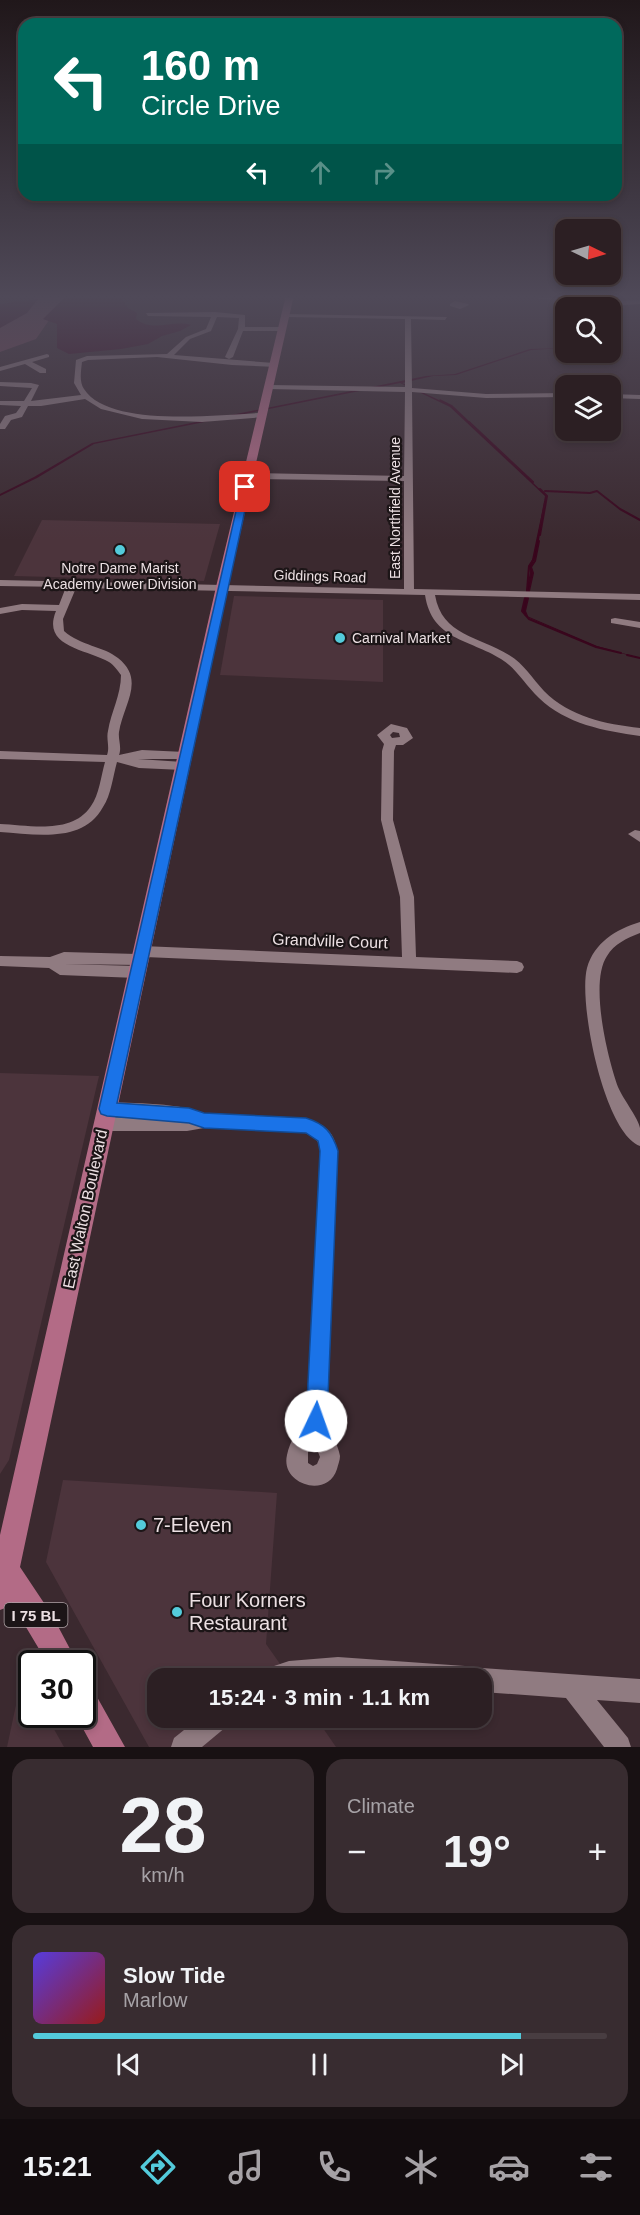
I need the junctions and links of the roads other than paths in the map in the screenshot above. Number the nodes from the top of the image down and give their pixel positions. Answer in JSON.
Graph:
{"nodes":[{"id":1,"x":78,"y":377,"type":"edge"},
{"id":2,"x":271,"y":377,"type":"edge"},
{"id":3,"x":408,"y":377,"type":"edge"},
{"id":4,"x":0,"y":384,"type":"edge"},
{"id":5,"x":269,"y":387,"type":"junction"},
{"id":6,"x":408,"y":390,"type":"junction"},
{"id":7,"x":555,"y":395,"type":"edge"},
{"id":8,"x":85,"y":396,"type":"junction"},
{"id":9,"x":621,"y":396,"type":"edge"},
{"id":10,"x":640,"y":397,"type":"edge"},
{"id":11,"x":0,"y":403,"type":"edge"},
{"id":12,"x":26,"y":404,"type":"junction"},
{"id":13,"x":262,"y":415,"type":"junction"},
{"id":14,"x":2,"y":427,"type":"dead end"},
{"id":15,"x":248,"y":476,"type":"junction"},
{"id":16,"x":408,"y":479,"type":"junction"},
{"id":17,"x":0,"y":583,"type":"edge"},
{"id":18,"x":72,"y":585,"type":"junction"},
{"id":19,"x":222,"y":587,"type":"junction"},
{"id":20,"x":409,"y":592,"type":"junction"},
{"id":21,"x":429,"y":592,"type":"junction"},
{"id":22,"x":640,"y":597,"type":"edge"},
{"id":23,"x":62,"y":608,"type":"junction"},
{"id":24,"x":0,"y":611,"type":"edge"},
{"id":25,"x":615,"y":621,"type":"dead end"},
{"id":26,"x":640,"y":625,"type":"edge"},
{"id":27,"x":640,"y":732,"type":"edge"},
{"id":28,"x":391,"y":742,"type":"dead end"},
{"id":29,"x":0,"y":755,"type":"edge"},
{"id":30,"x":112,"y":759,"type":"junction"},
{"id":31,"x":184,"y":761,"type":"junction"},
{"id":32,"x":0,"y":828,"type":"edge"},
{"id":33,"x":640,"y":927,"type":"edge"},
{"id":34,"x":0,"y":961,"type":"edge"},
{"id":35,"x":140,"y":961,"type":"junction"},
{"id":36,"x":409,"y":962,"type":"junction"},
{"id":37,"x":517,"y":967,"type":"dead end"},
{"id":38,"x":105,"y":1117,"type":"junction"},
{"id":39,"x":640,"y":1139,"type":"edge"},
{"id":40,"x":316,"y":1421,"type":"dead end"},
{"id":41,"x":2,"y":1575,"type":"edge"},
{"id":42,"x":55,"y":1650,"type":"edge"},
{"id":43,"x":492,"y":1681,"type":"edge"},
{"id":44,"x":573,"y":1688,"type":"junction"},
{"id":45,"x":640,"y":1691,"type":"edge"},
{"id":46,"x":96,"y":1722,"type":"edge"},
{"id":47,"x":205,"y":1728,"type":"edge"},
{"id":48,"x":110,"y":1747,"type":"edge"},
{"id":49,"x":183,"y":1747,"type":"edge"},
{"id":50,"x":619,"y":1747,"type":"edge"}],
"edges":[{"from":1,"to":8,"type":"street"},
{"from":2,"to":5,"type":"main road","name":"East Walton Boulevard"},
{"from":3,"to":6,"type":"street","name":"East Northfield Avenue"},
{"from":4,"to":12,"type":"street"},
{"from":5,"to":6,"type":"street"},
{"from":5,"to":13,"type":"main road","name":"East Walton Boulevard"},
{"from":6,"to":7,"type":"street"},
{"from":6,"to":16,"type":"street","name":"East Northfield Avenue"},
{"from":8,"to":12,"type":"street"},
{"from":8,"to":13,"type":"street"},
{"from":9,"to":10,"type":"street"},
{"from":11,"to":12,"type":"street"},
{"from":12,"to":14,"type":"street"},
{"from":13,"to":15,"type":"main road","name":"East Walton Boulevard"},
{"from":15,"to":16,"type":"street"},
{"from":15,"to":19,"type":"main road","name":"East Walton Boulevard"},
{"from":16,"to":20,"type":"street","name":"East Northfield Avenue"},
{"from":17,"to":18,"type":"street","name":"Giddings Road"},
{"from":18,"to":19,"type":"street","name":"Giddings Road"},
{"from":18,"to":23,"type":"street"},
{"from":19,"to":20,"type":"street","name":"Giddings Road"},
{"from":19,"to":31,"type":"main road","name":"East Walton Boulevard"},
{"from":20,"to":21,"type":"street","name":"Giddings Road"},
{"from":21,"to":22,"type":"street","name":"Giddings Road"},
{"from":21,"to":27,"type":"street"},
{"from":23,"to":24,"type":"street"},
{"from":23,"to":30,"type":"street"},
{"from":25,"to":26,"type":"street"},
{"from":28,"to":36,"type":"street"},
{"from":29,"to":30,"type":"street"},
{"from":30,"to":31,"type":"street"},
{"from":30,"to":32,"type":"street"},
{"from":31,"to":35,"type":"main road","name":"East Walton Boulevard"},
{"from":33,"to":39,"type":"street"},
{"from":34,"to":35,"type":"street","name":"Grandville Court"},
{"from":35,"to":36,"type":"street","name":"Grandville Court"},
{"from":35,"to":38,"type":"main road","name":"East Walton Boulevard"},
{"from":36,"to":37,"type":"street","name":"Grandville Court"},
{"from":38,"to":40,"type":"street"},
{"from":38,"to":41,"type":"main road","name":"East Walton Boulevard"},
{"from":41,"to":42,"type":"main road","number":"I 75 BL"},
{"from":43,"to":44,"type":"street"},
{"from":44,"to":45,"type":"street"},
{"from":44,"to":50,"type":"street"},
{"from":46,"to":48,"type":"main road"},
{"from":47,"to":49,"type":"street"}]}
